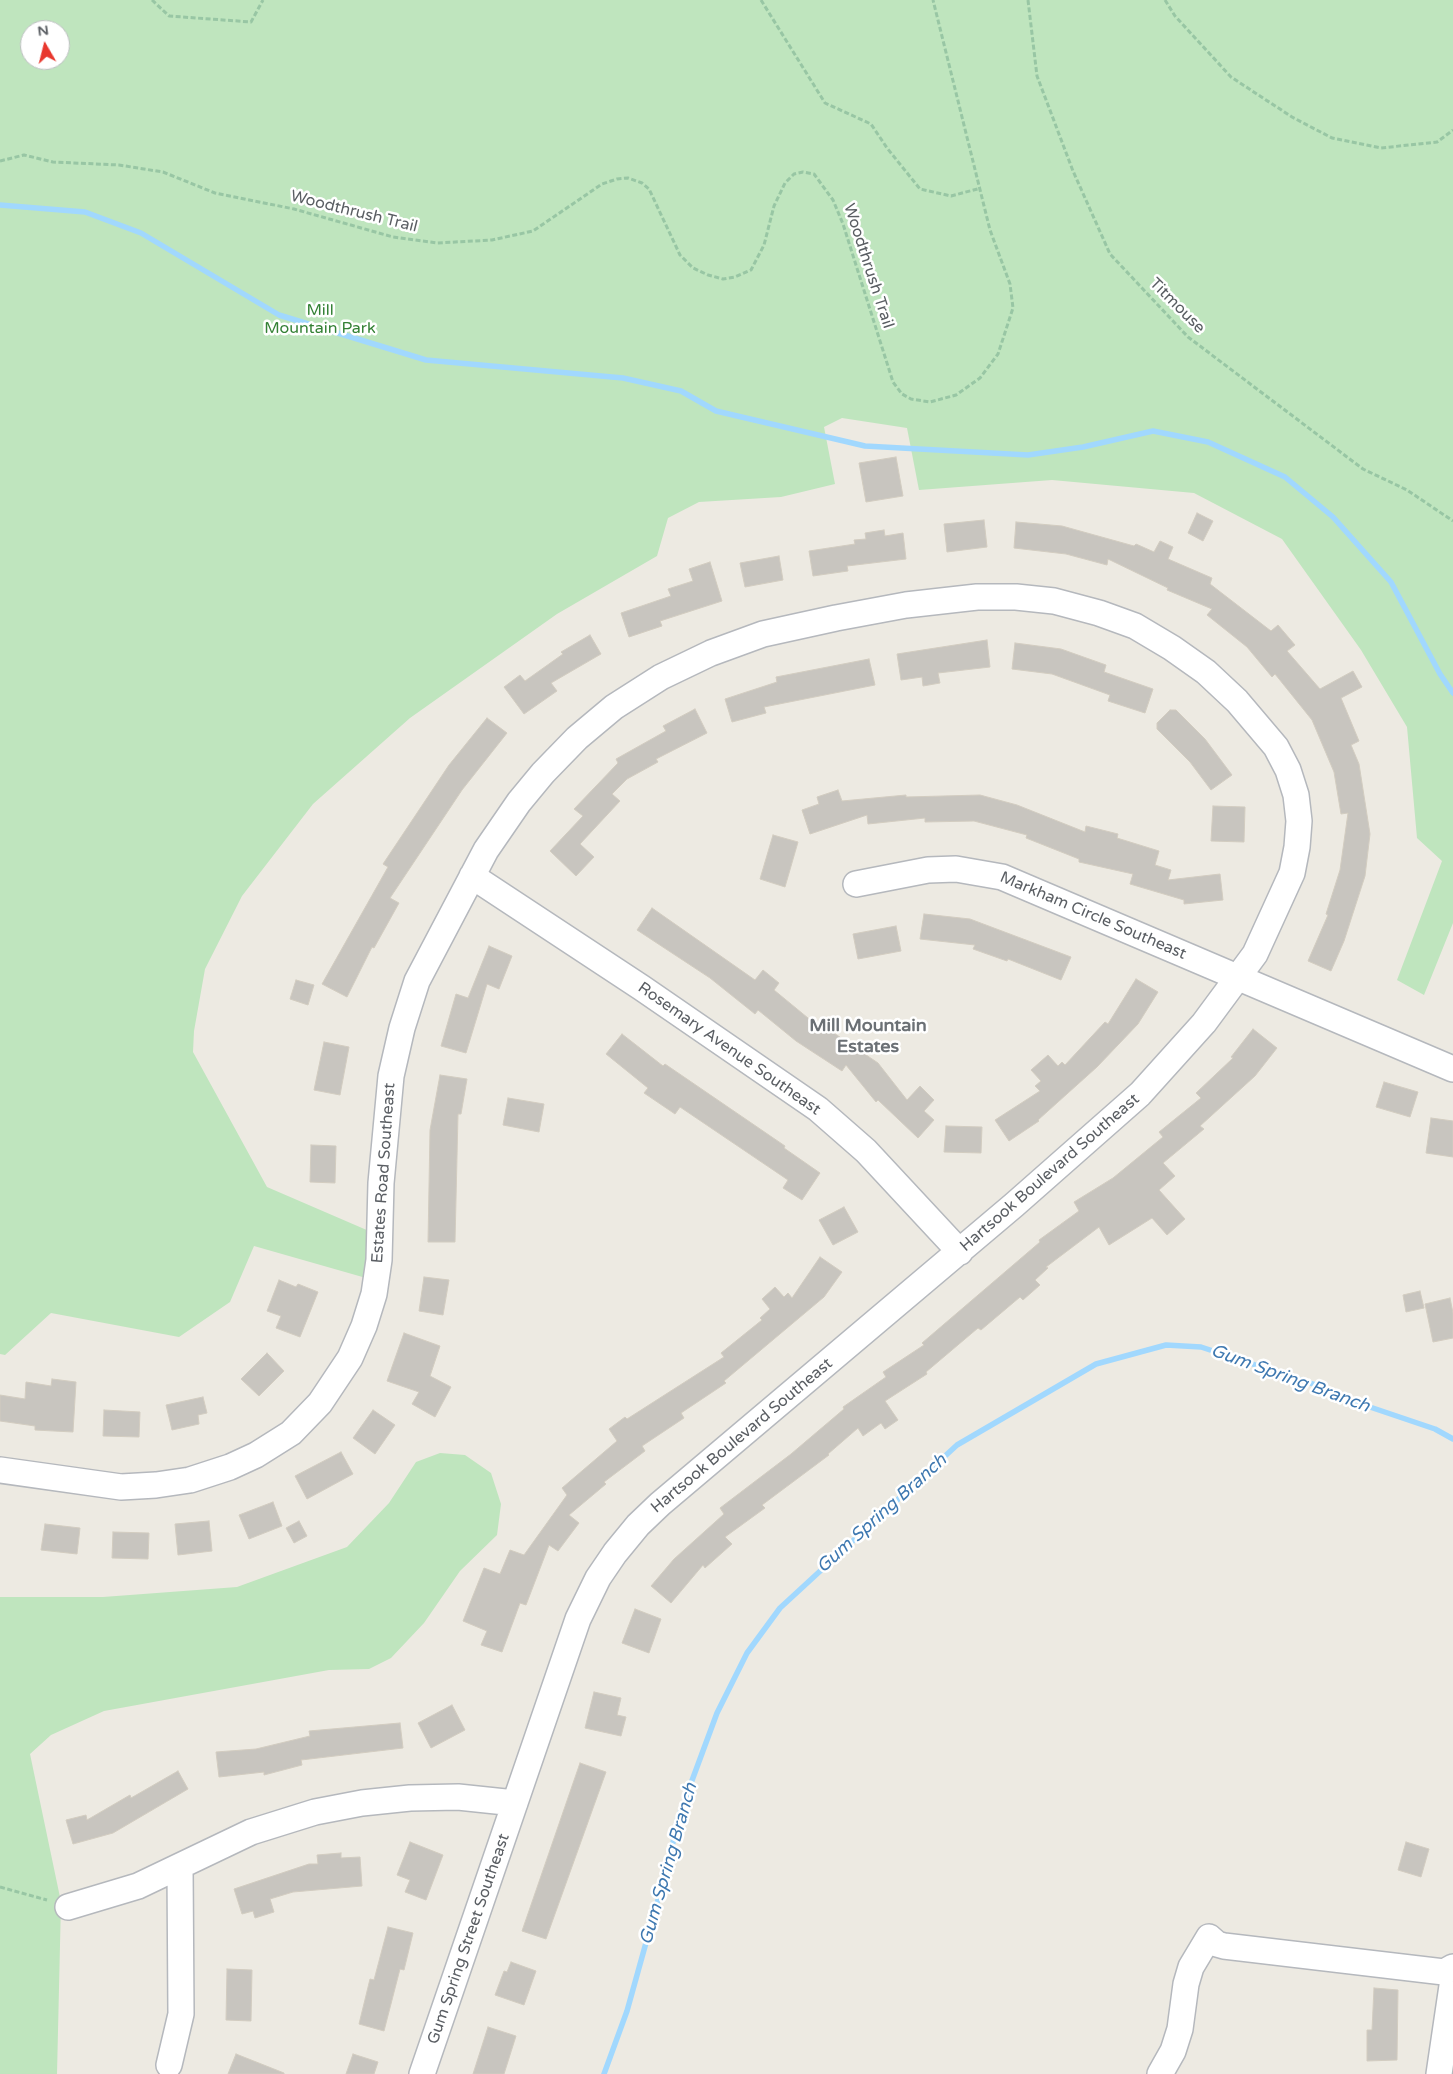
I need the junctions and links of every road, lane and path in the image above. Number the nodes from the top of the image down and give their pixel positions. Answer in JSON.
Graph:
{"nodes":[{"id":1,"x":152,"y":0,"type":"edge"},
{"id":2,"x":263,"y":0,"type":"edge"},
{"id":3,"x":760,"y":0,"type":"edge"},
{"id":4,"x":933,"y":0,"type":"edge"},
{"id":5,"x":1028,"y":0,"type":"edge"},
{"id":6,"x":1165,"y":0,"type":"edge"},
{"id":7,"x":1453,"y":130,"type":"edge"},
{"id":8,"x":0,"y":161,"type":"edge"},
{"id":9,"x":981,"y":188,"type":"junction"},
{"id":10,"x":1453,"y":521,"type":"edge"},
{"id":11,"x":472,"y":876,"type":"junction"},
{"id":12,"x":856,"y":884,"type":"dead end"},
{"id":13,"x":1238,"y":977,"type":"junction"},
{"id":14,"x":1453,"y":1069,"type":"edge"},
{"id":15,"x":960,"y":1252,"type":"junction"},
{"id":16,"x":0,"y":1470,"type":"edge"},
{"id":17,"x":515,"y":1803,"type":"junction"},
{"id":18,"x":180,"y":1867,"type":"junction"},
{"id":19,"x":0,"y":1887,"type":"edge"},
{"id":20,"x":68,"y":1907,"type":"joint"},
{"id":21,"x":1453,"y":1967,"type":"edge"},
{"id":22,"x":1453,"y":1980,"type":"edge"},
{"id":23,"x":169,"y":2065,"type":"dead end"},
{"id":24,"x":422,"y":2074,"type":"edge"},
{"id":25,"x":1160,"y":2074,"type":"edge"},
{"id":26,"x":1439,"y":2074,"type":"edge"}],
"edges":[{"from":1,"to":2,"type":"path"},
{"from":3,"to":9,"type":"path"},
{"from":4,"to":9,"type":"path","name":"Woodthrush Trail"},
{"from":5,"to":10,"type":"path","name":"Titmouse"},
{"from":6,"to":7,"type":"path"},
{"from":8,"to":9,"type":"path","name":"Woodthrush Trail"},
{"from":11,"to":13,"type":"street","name":"Estates Road Southeast"},
{"from":11,"to":15,"type":"street","name":"Rosemary Avenue Southeast"},
{"from":11,"to":16,"type":"street","name":"Estates Road Southeast"},
{"from":12,"to":13,"type":"street","name":"Markham Circle Southeast"},
{"from":13,"to":14,"type":"street"},
{"from":13,"to":15,"type":"street","name":"Hartsook Boulevard Southeast"},
{"from":15,"to":17,"type":"street","name":"Hartsook Boulevard Southeast"},
{"from":17,"to":18,"type":"street"},
{"from":17,"to":24,"type":"street","name":"Gum Spring Street Southeast"},
{"from":18,"to":20,"type":"street"},
{"from":18,"to":23,"type":"street"},
{"from":19,"to":20,"type":"path"},
{"from":21,"to":25,"type":"street"},
{"from":22,"to":26,"type":"street"}]}
